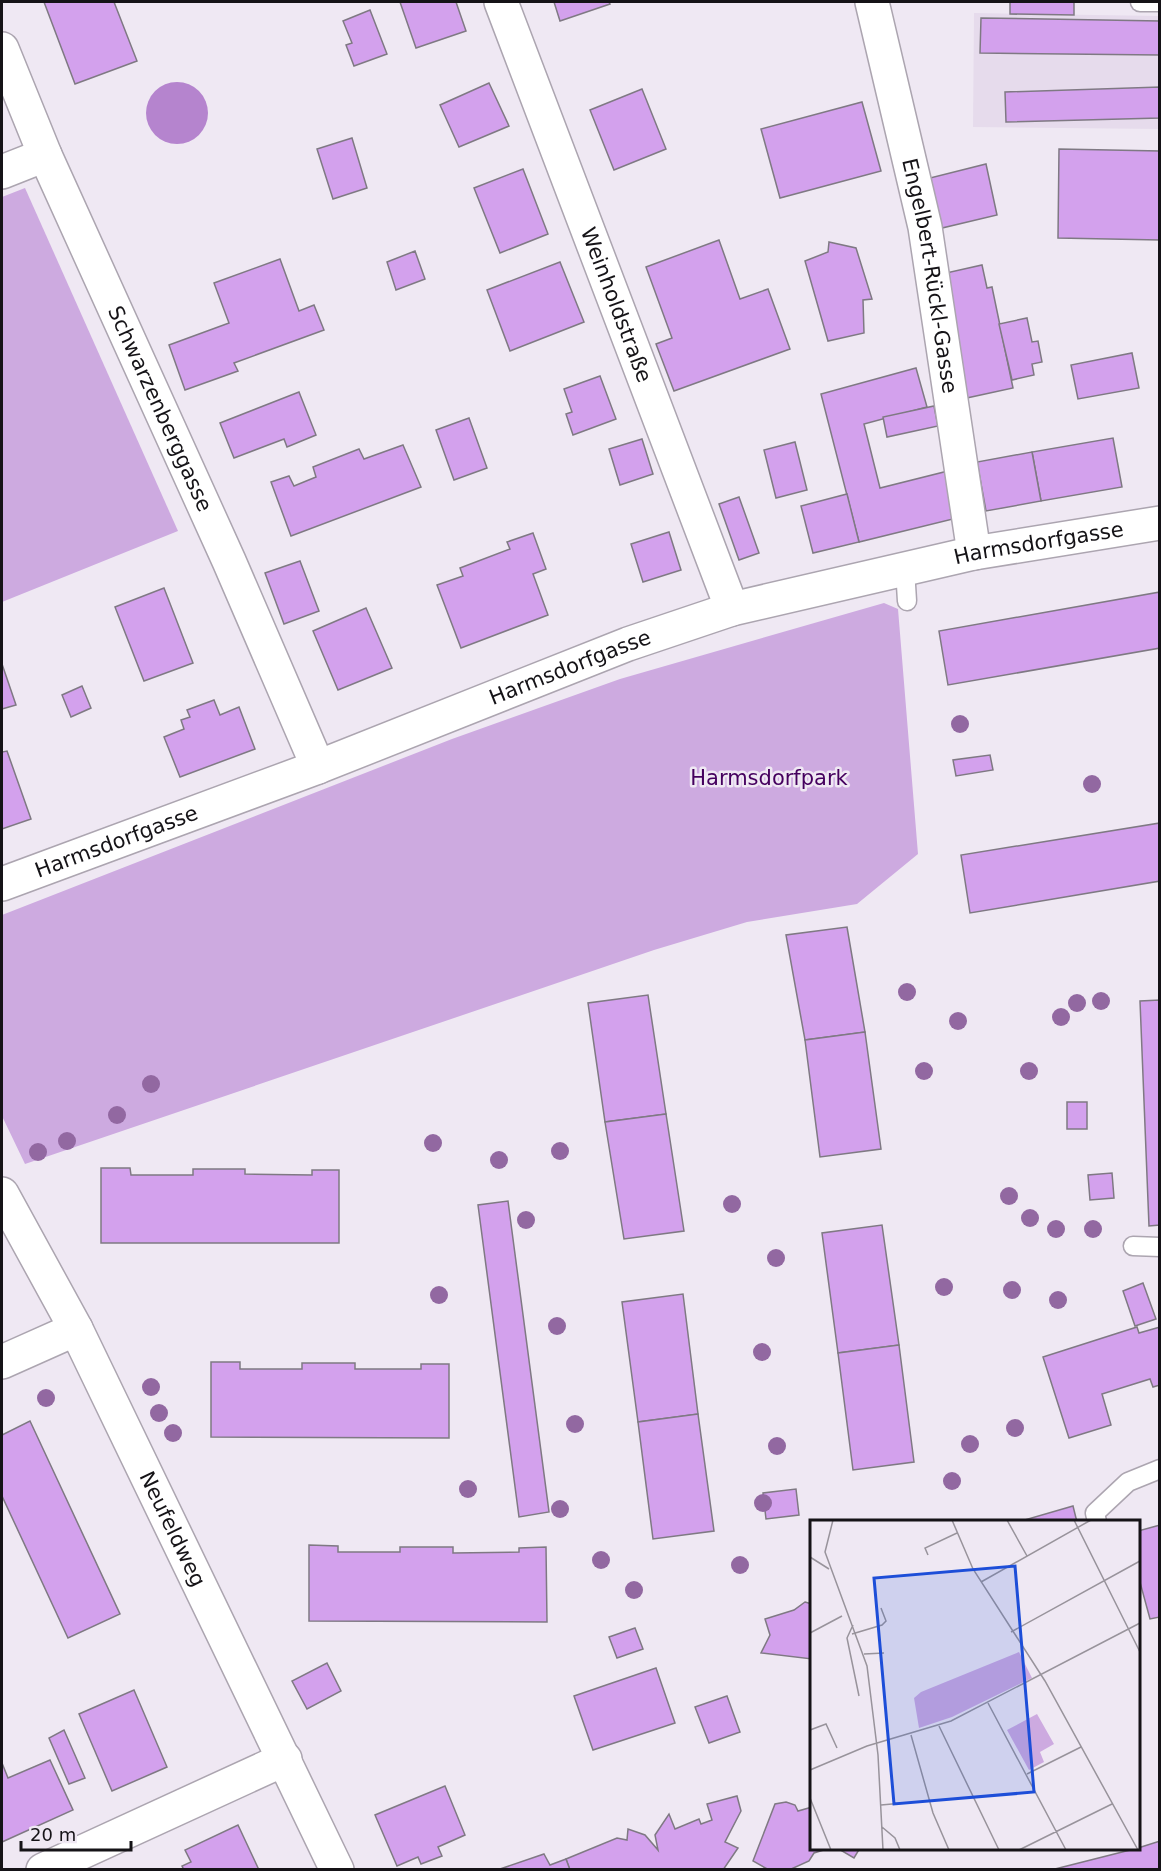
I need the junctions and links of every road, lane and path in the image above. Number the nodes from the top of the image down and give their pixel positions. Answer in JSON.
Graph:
{"nodes":[{"id":1,"x":501,"y":2,"type":"edge"},
{"id":2,"x":872,"y":2,"type":"edge"},
{"id":3,"x":1140,"y":2,"type":"edge"},
{"id":4,"x":1160,"y":2,"type":"edge"},
{"id":5,"x":2,"y":49,"type":"edge"},
{"id":6,"x":45,"y":155,"type":"junction"},
{"id":7,"x":2,"y":172,"type":"edge"},
{"id":8,"x":1160,"y":523,"type":"edge"},
{"id":9,"x":974,"y":553,"type":"junction"},
{"id":10,"x":905,"y":569,"type":"junction"},
{"id":11,"x":907,"y":601,"type":"dead end"},
{"id":12,"x":732,"y":609,"type":"junction"},
{"id":13,"x":318,"y":767,"type":"junction"},
{"id":14,"x":2,"y":884,"type":"edge"},
{"id":15,"x":2,"y":1194,"type":"edge"},
{"id":16,"x":1133,"y":1246,"type":"dead end"},
{"id":17,"x":1160,"y":1247,"type":"edge"},
{"id":18,"x":76,"y":1329,"type":"junction"},
{"id":19,"x":2,"y":1362,"type":"edge"},
{"id":20,"x":1160,"y":1468,"type":"edge"},
{"id":21,"x":1097,"y":1520,"type":"edge"},
{"id":22,"x":285,"y":1760,"type":"junction"},
{"id":23,"x":44,"y":1869,"type":"edge"},
{"id":24,"x":337,"y":1869,"type":"edge"}],
"edges":[{"from":1,"to":12,"type":"street","name":"Weinholdstraße"},
{"from":2,"to":9,"type":"street","name":"Engelbert-Rückl-Gasse"},
{"from":3,"to":4,"type":"lane"},
{"from":5,"to":6,"type":"street","name":"Schwarzenberggasse"},
{"from":6,"to":7,"type":"street"},
{"from":6,"to":13,"type":"street","name":"Schwarzenberggasse"},
{"from":8,"to":9,"type":"street","name":"Harmsdorfgasse"},
{"from":9,"to":10,"type":"street","name":"Harmsdorfgasse"},
{"from":10,"to":11,"type":"lane"},
{"from":10,"to":12,"type":"street","name":"Harmsdorfgasse"},
{"from":12,"to":13,"type":"street","name":"Harmsdorfgasse"},
{"from":13,"to":14,"type":"street","name":"Harmsdorfgasse"},
{"from":15,"to":18,"type":"street","name":"Neufeldweg"},
{"from":16,"to":17,"type":"lane"},
{"from":18,"to":19,"type":"street"},
{"from":18,"to":22,"type":"street","name":"Neufeldweg"},
{"from":20,"to":21,"type":"lane"},
{"from":22,"to":23,"type":"street"},
{"from":22,"to":24,"type":"street","name":"Neufeldweg"}]}
